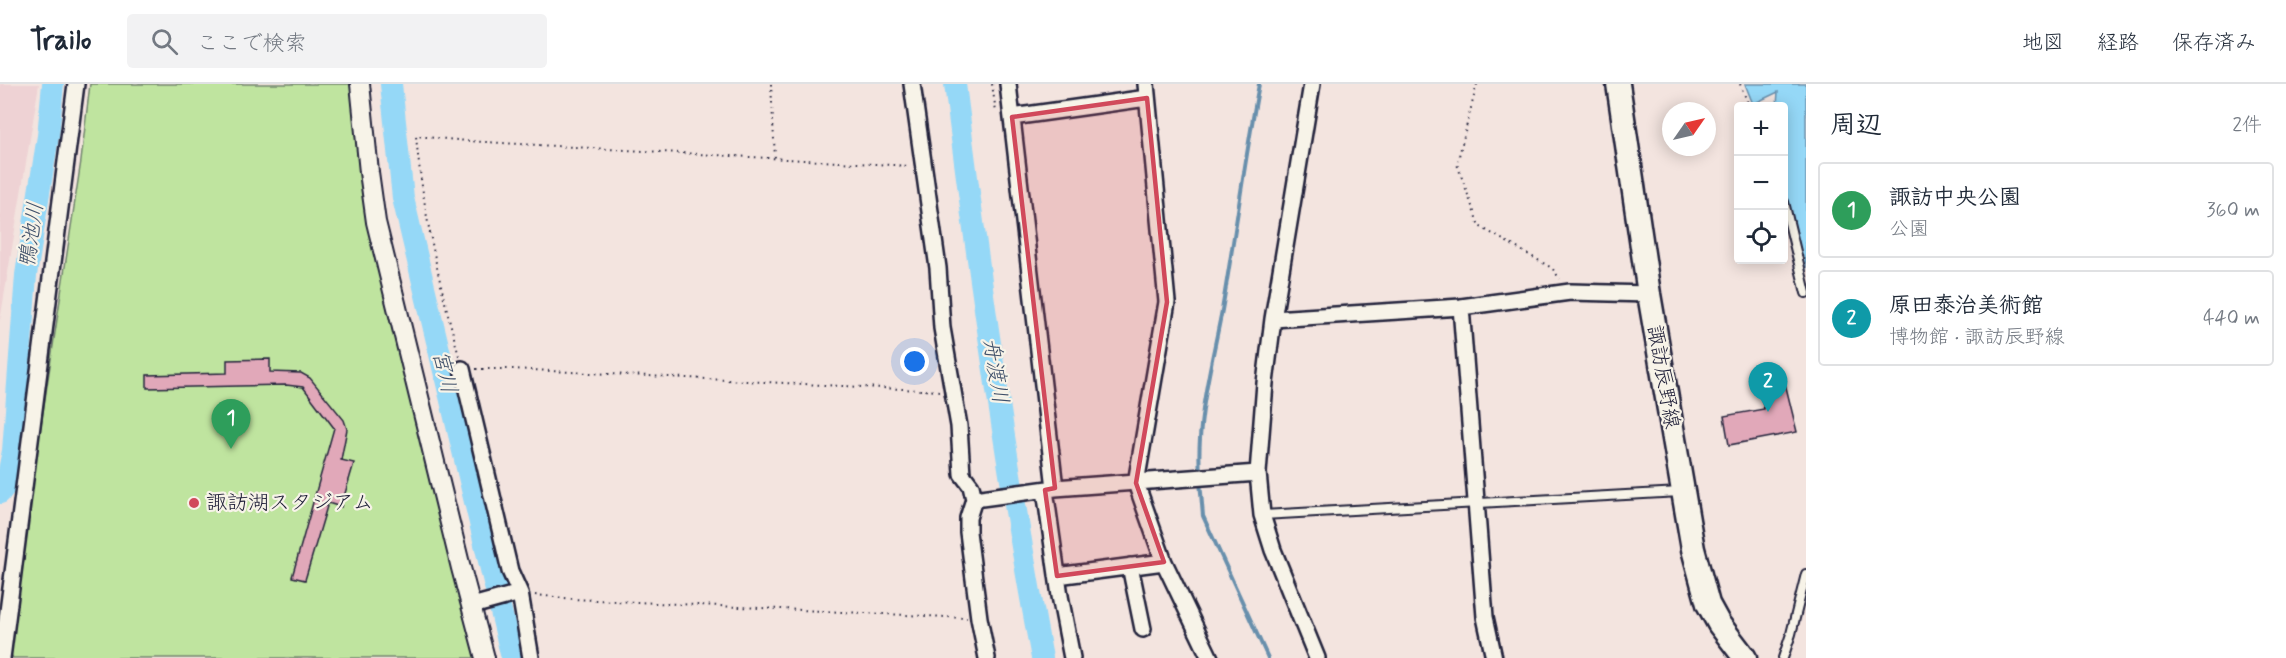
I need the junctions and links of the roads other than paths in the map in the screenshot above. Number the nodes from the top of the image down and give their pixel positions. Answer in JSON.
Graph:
{"nodes":[{"id":1,"x":76,"y":84,"type":"edge"},
{"id":2,"x":360,"y":84,"type":"edge"},
{"id":3,"x":912,"y":84,"type":"edge"},
{"id":4,"x":1008,"y":84,"type":"edge"},
{"id":5,"x":1312,"y":84,"type":"edge"},
{"id":6,"x":1618,"y":84,"type":"edge"},
{"id":7,"x":1147,"y":91,"type":"edge"},
{"id":8,"x":1012,"y":117,"type":"junction"},
{"id":9,"x":1786,"y":210,"type":"edge"},
{"id":10,"x":1806,"y":292,"type":"edge"},
{"id":11,"x":1649,"y":294,"type":"junction"},
{"id":12,"x":1461,"y":307,"type":"junction"},
{"id":13,"x":1273,"y":319,"type":"junction"},
{"id":14,"x":462,"y":369,"type":"road end"},
{"id":15,"x":1258,"y":473,"type":"junction"},
{"id":16,"x":1136,"y":483,"type":"junction"},
{"id":17,"x":1045,"y":490,"type":"junction"},
{"id":18,"x":1683,"y":491,"type":"junction"},
{"id":19,"x":978,"y":499,"type":"junction"},
{"id":20,"x":1475,"y":505,"type":"junction"},
{"id":21,"x":1262,"y":516,"type":"junction"},
{"id":22,"x":1164,"y":562,"type":"junction"},
{"id":23,"x":1130,"y":566,"type":"junction"},
{"id":24,"x":1806,"y":574,"type":"edge"},
{"id":25,"x":1057,"y":576,"type":"junction"},
{"id":26,"x":517,"y":594,"type":"junction"},
{"id":27,"x":476,"y":604,"type":"junction"},
{"id":28,"x":1143,"y":629,"type":"dead end"},
{"id":29,"x":2,"y":658,"type":"edge"},
{"id":30,"x":485,"y":658,"type":"edge"},
{"id":31,"x":531,"y":658,"type":"edge"},
{"id":32,"x":987,"y":658,"type":"edge"},
{"id":33,"x":1072,"y":658,"type":"edge"},
{"id":34,"x":1210,"y":658,"type":"edge"},
{"id":35,"x":1317,"y":658,"type":"edge"},
{"id":36,"x":1494,"y":658,"type":"edge"},
{"id":37,"x":1744,"y":658,"type":"edge"},
{"id":38,"x":1783,"y":658,"type":"edge"}],
"edges":[{"from":1,"to":29,"type":"street"},
{"from":2,"to":27,"type":"street"},
{"from":3,"to":19,"type":"street"},
{"from":4,"to":8,"type":"street"},
{"from":5,"to":13,"type":"street"},
{"from":6,"to":11,"type":"main road","name":"諏訪辰野線"},
{"from":7,"to":8,"type":"street"},
{"from":7,"to":16,"type":"street"},
{"from":8,"to":17,"type":"street"},
{"from":9,"to":10,"type":"lane"},
{"from":11,"to":12,"type":"street"},
{"from":11,"to":18,"type":"main road","name":"諏訪辰野線"},
{"from":12,"to":13,"type":"street"},
{"from":12,"to":20,"type":"street"},
{"from":13,"to":15,"type":"street"},
{"from":14,"to":26,"type":"street"},
{"from":15,"to":16,"type":"street"},
{"from":15,"to":21,"type":"street"},
{"from":16,"to":17,"type":"street"},
{"from":16,"to":22,"type":"street"},
{"from":17,"to":19,"type":"street"},
{"from":17,"to":25,"type":"street"},
{"from":18,"to":20,"type":"lane"},
{"from":18,"to":37,"type":"main road","name":"諏訪辰野線"},
{"from":19,"to":32,"type":"street"},
{"from":20,"to":21,"type":"lane"},
{"from":20,"to":36,"type":"street"},
{"from":21,"to":35,"type":"street"},
{"from":22,"to":23,"type":"street"},
{"from":22,"to":34,"type":"street"},
{"from":23,"to":25,"type":"street"},
{"from":23,"to":28,"type":"street"},
{"from":24,"to":38,"type":"lane"},
{"from":25,"to":33,"type":"street"},
{"from":26,"to":27,"type":"street"},
{"from":26,"to":31,"type":"street"},
{"from":27,"to":30,"type":"street"}]}
